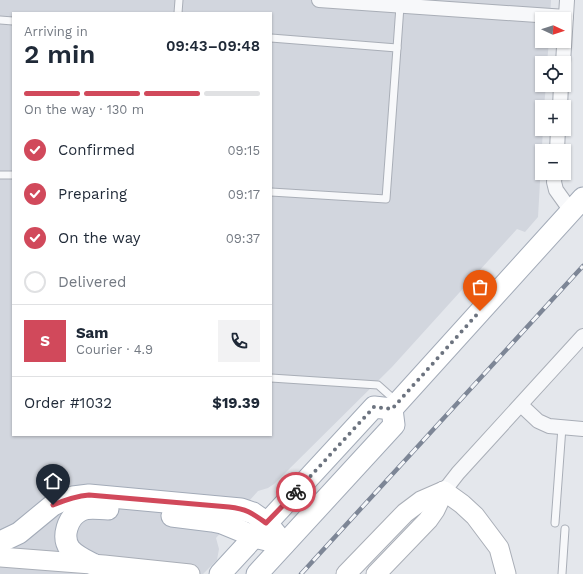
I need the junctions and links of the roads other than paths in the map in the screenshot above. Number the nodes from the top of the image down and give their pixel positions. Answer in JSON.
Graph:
{"nodes":[{"id":1,"x":179,"y":0,"type":"edge"},
{"id":2,"x":319,"y":0,"type":"edge"},
{"id":3,"x":567,"y":0,"type":"edge"},
{"id":4,"x":418,"y":3,"type":"edge"},
{"id":5,"x":400,"y":6,"type":"junction"},
{"id":6,"x":178,"y":12,"type":"edge"},
{"id":7,"x":566,"y":12,"type":"edge"},
{"id":8,"x":535,"y":14,"type":"edge"},
{"id":9,"x":0,"y":20,"type":"edge"},
{"id":10,"x":12,"y":21,"type":"edge"},
{"id":11,"x":272,"y":38,"type":"edge"},
{"id":12,"x":397,"y":48,"type":"junction"},
{"id":13,"x":0,"y":175,"type":"edge"},
{"id":14,"x":12,"y":176,"type":"edge"},
{"id":15,"x":554,"y":180,"type":"edge"},
{"id":16,"x":272,"y":192,"type":"edge"},
{"id":17,"x":577,"y":204,"type":"edge"},
{"id":18,"x":583,"y":336,"type":"edge"},
{"id":19,"x":272,"y":378,"type":"edge"},
{"id":20,"x":521,"y":405,"type":"junction"},
{"id":21,"x":395,"y":406,"type":"junction"},
{"id":22,"x":562,"y":427,"type":"junction"},
{"id":23,"x":583,"y":429,"type":"edge"},
{"id":24,"x":444,"y":491,"type":"junction"},
{"id":25,"x":555,"y":523,"type":"dead end"},
{"id":26,"x":565,"y":529,"type":"dead end"},
{"id":27,"x":260,"y":530,"type":"junction"},
{"id":28,"x":0,"y":542,"type":"edge"},
{"id":29,"x":284,"y":544,"type":"junction"},
{"id":30,"x":0,"y":557,"type":"edge"},
{"id":31,"x":93,"y":564,"type":"junction"},
{"id":32,"x":261,"y":569,"type":"edge"},
{"id":33,"x":347,"y":573,"type":"edge"},
{"id":34,"x":190,"y":574,"type":"edge"},
{"id":35,"x":220,"y":574,"type":"edge"},
{"id":36,"x":376,"y":574,"type":"edge"},
{"id":37,"x":506,"y":574,"type":"edge"},
{"id":38,"x":562,"y":574,"type":"edge"}],
"edges":[{"from":1,"to":6,"type":"lane"},
{"from":2,"to":5,"type":"street"},
{"from":3,"to":7,"type":"street"},
{"from":4,"to":5,"type":"street"},
{"from":4,"to":8,"type":"street"},
{"from":5,"to":12,"type":"lane"},
{"from":9,"to":10,"type":"lane"},
{"from":11,"to":12,"type":"lane"},
{"from":12,"to":16,"type":"lane"},
{"from":13,"to":14,"type":"lane"},
{"from":15,"to":17,"type":"street"},
{"from":17,"to":21,"type":"main road"},
{"from":18,"to":20,"type":"street"},
{"from":19,"to":21,"type":"lane"},
{"from":20,"to":22,"type":"street"},
{"from":20,"to":24,"type":"street"},
{"from":21,"to":27,"type":"main road"},
{"from":21,"to":29,"type":"main road"},
{"from":22,"to":23,"type":"street"},
{"from":22,"to":25,"type":"lane"},
{"from":24,"to":33,"type":"main road"},
{"from":24,"to":36,"type":"main road"},
{"from":24,"to":37,"type":"main road"},
{"from":26,"to":38,"type":"lane"},
{"from":27,"to":28,"type":"main road"},
{"from":27,"to":29,"type":"main road"},
{"from":27,"to":31,"type":"main road"},
{"from":27,"to":35,"type":"main road"},
{"from":29,"to":32,"type":"main road"},
{"from":30,"to":31,"type":"main road"},
{"from":31,"to":34,"type":"main road"}]}
